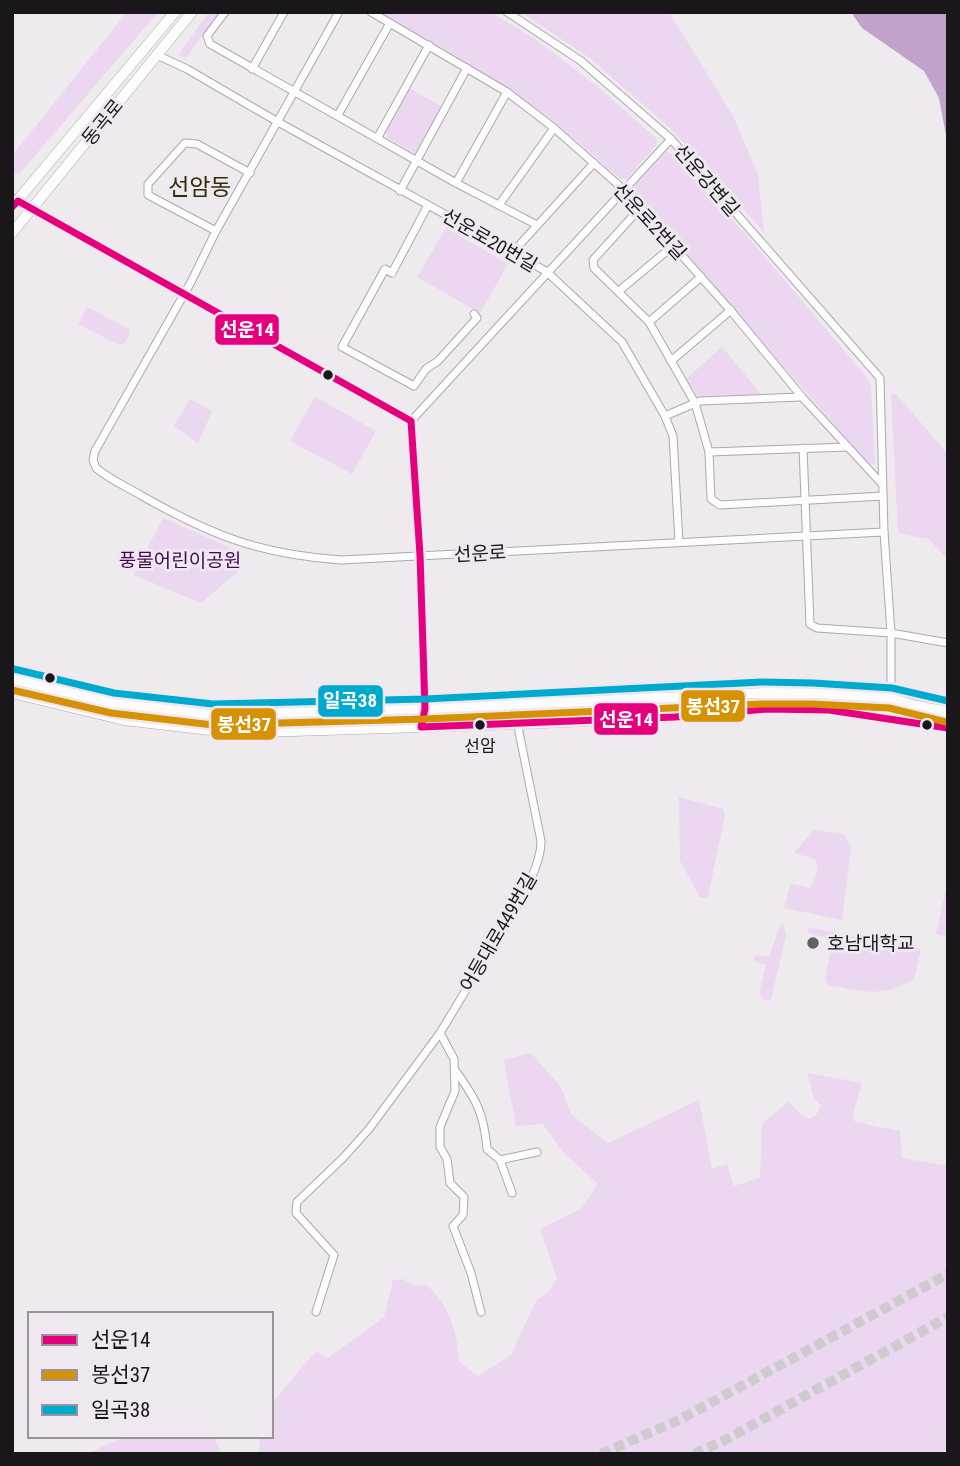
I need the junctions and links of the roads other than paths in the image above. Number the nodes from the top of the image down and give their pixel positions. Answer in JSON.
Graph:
{"nodes":[{"id":1,"x":175,"y":12,"type":"edge"},
{"id":2,"x":192,"y":12,"type":"edge"},
{"id":3,"x":225,"y":12,"type":"edge"},
{"id":4,"x":284,"y":12,"type":"edge"},
{"id":5,"x":339,"y":12,"type":"edge"},
{"id":6,"x":371,"y":12,"type":"edge"},
{"id":7,"x":507,"y":12,"type":"edge"},
{"id":8,"x":390,"y":23,"type":"junction"},
{"id":9,"x":429,"y":45,"type":"junction"},
{"id":10,"x":157,"y":55,"type":"junction"},
{"id":11,"x":467,"y":68,"type":"junction"},
{"id":12,"x":252,"y":69,"type":"junction"},
{"id":13,"x":295,"y":92,"type":"junction"},
{"id":14,"x":507,"y":92,"type":"junction"},
{"id":15,"x":338,"y":115,"type":"junction"},
{"id":16,"x":278,"y":122,"type":"junction"},
{"id":17,"x":554,"y":128,"type":"junction"},
{"id":18,"x":378,"y":137,"type":"junction"},
{"id":19,"x":671,"y":139,"type":"junction"},
{"id":20,"x":417,"y":160,"type":"junction"},
{"id":21,"x":594,"y":163,"type":"junction"},
{"id":22,"x":250,"y":173,"type":"junction"},
{"id":23,"x":456,"y":183,"type":"junction"},
{"id":24,"x":623,"y":189,"type":"junction"},
{"id":25,"x":400,"y":191,"type":"junction"},
{"id":26,"x":14,"y":202,"type":"edge"},
{"id":27,"x":428,"y":205,"type":"junction"},
{"id":28,"x":499,"y":205,"type":"junction"},
{"id":29,"x":641,"y":207,"type":"junction"},
{"id":30,"x":32,"y":208,"type":"junction"},
{"id":31,"x":537,"y":225,"type":"junction"},
{"id":32,"x":216,"y":231,"type":"junction"},
{"id":33,"x":12,"y":233,"type":"edge"},
{"id":34,"x":674,"y":245,"type":"junction"},
{"id":35,"x":513,"y":252,"type":"junction"},
{"id":36,"x":547,"y":272,"type":"junction"},
{"id":37,"x":701,"y":277,"type":"junction"},
{"id":38,"x":619,"y":291,"type":"junction"},
{"id":39,"x":185,"y":293,"type":"junction"},
{"id":40,"x":731,"y":310,"type":"junction"},
{"id":41,"x":474,"y":314,"type":"dead end"},
{"id":42,"x":649,"y":322,"type":"junction"},
{"id":43,"x":671,"y":360,"type":"junction"},
{"id":44,"x":802,"y":397,"type":"junction"},
{"id":45,"x":695,"y":403,"type":"junction"},
{"id":46,"x":665,"y":416,"type":"junction"},
{"id":47,"x":411,"y":421,"type":"junction"},
{"id":48,"x":848,"y":447,"type":"junction"},
{"id":49,"x":803,"y":448,"type":"junction"},
{"id":50,"x":709,"y":452,"type":"junction"},
{"id":51,"x":882,"y":485,"type":"junction"},
{"id":52,"x":883,"y":496,"type":"junction"},
{"id":53,"x":806,"y":502,"type":"junction"},
{"id":54,"x":884,"y":532,"type":"junction"},
{"id":55,"x":807,"y":536,"type":"junction"},
{"id":56,"x":679,"y":542,"type":"junction"},
{"id":57,"x":421,"y":555,"type":"junction"},
{"id":58,"x":891,"y":633,"type":"junction"},
{"id":59,"x":948,"y":642,"type":"edge"},
{"id":60,"x":12,"y":679,"type":"edge"},
{"id":61,"x":12,"y":693,"type":"edge"},
{"id":62,"x":891,"y":698,"type":"junction"},
{"id":63,"x":517,"y":703,"type":"junction"},
{"id":64,"x":425,"y":709,"type":"junction"},
{"id":65,"x":948,"y":712,"type":"edge"},
{"id":66,"x":518,"y":724,"type":"junction"},
{"id":67,"x":421,"y":727,"type":"junction"},
{"id":68,"x":948,"y":728,"type":"edge"},
{"id":69,"x":440,"y":1033,"type":"junction"},
{"id":70,"x":454,"y":1069,"type":"junction"},
{"id":71,"x":537,"y":1152,"type":"dead end"},
{"id":72,"x":500,"y":1160,"type":"junction"},
{"id":73,"x":512,"y":1193,"type":"dead end"},
{"id":74,"x":316,"y":1312,"type":"dead end"},
{"id":75,"x":481,"y":1312,"type":"dead end"}],
"edges":[{"from":1,"to":26,"type":"main road","name":"동곡로"},
{"from":2,"to":10,"type":"main road","name":"동곡로"},
{"from":3,"to":12,"type":"street"},
{"from":4,"to":12,"type":"street"},
{"from":5,"to":13,"type":"street"},
{"from":6,"to":8,"type":"street","name":"선운로2번길"},
{"from":7,"to":19,"type":"street","name":"선운강변길"},
{"from":8,"to":9,"type":"street","name":"선운로2번길"},
{"from":8,"to":15,"type":"street"},
{"from":9,"to":11,"type":"street","name":"선운로2번길"},
{"from":9,"to":18,"type":"street"},
{"from":10,"to":16,"type":"street","name":"선운로20번길"},
{"from":10,"to":30,"type":"main road","name":"동곡로"},
{"from":11,"to":14,"type":"street","name":"선운로2번길"},
{"from":11,"to":20,"type":"street"},
{"from":12,"to":13,"type":"street"},
{"from":13,"to":15,"type":"street"},
{"from":13,"to":16,"type":"street"},
{"from":14,"to":17,"type":"street","name":"선운로2번길"},
{"from":14,"to":23,"type":"street"},
{"from":15,"to":18,"type":"street"},
{"from":16,"to":22,"type":"street"},
{"from":16,"to":25,"type":"street","name":"선운로20번길"},
{"from":17,"to":21,"type":"street","name":"선운로2번길"},
{"from":17,"to":28,"type":"street"},
{"from":18,"to":20,"type":"street"},
{"from":19,"to":24,"type":"street"},
{"from":19,"to":51,"type":"street","name":"선운강변길"},
{"from":20,"to":23,"type":"street"},
{"from":20,"to":25,"type":"street"},
{"from":21,"to":24,"type":"street","name":"선운로2번길"},
{"from":21,"to":31,"type":"street"},
{"from":22,"to":32,"type":"street"},
{"from":22,"to":32,"type":"street"},
{"from":23,"to":28,"type":"street"},
{"from":24,"to":29,"type":"street","name":"선운로2번길"},
{"from":24,"to":36,"type":"street"},
{"from":25,"to":27,"type":"street","name":"선운로20번길"},
{"from":26,"to":30,"type":"street"},
{"from":27,"to":35,"type":"street","name":"선운로20번길"},
{"from":27,"to":41,"type":"street"},
{"from":28,"to":31,"type":"street"},
{"from":29,"to":34,"type":"street","name":"선운로2번길"},
{"from":29,"to":38,"type":"street"},
{"from":30,"to":33,"type":"main road","name":"동곡로"},
{"from":30,"to":39,"type":"street"},
{"from":31,"to":35,"type":"street"},
{"from":32,"to":39,"type":"street"},
{"from":34,"to":37,"type":"street","name":"선운로2번길"},
{"from":34,"to":38,"type":"street"},
{"from":35,"to":36,"type":"street","name":"선운로20번길"},
{"from":36,"to":46,"type":"street","name":"선운로20번길"},
{"from":36,"to":47,"type":"street"},
{"from":37,"to":40,"type":"street","name":"선운로2번길"},
{"from":37,"to":42,"type":"street"},
{"from":38,"to":42,"type":"street"},
{"from":39,"to":47,"type":"street"},
{"from":39,"to":57,"type":"street","name":"선운로"},
{"from":40,"to":43,"type":"street"},
{"from":40,"to":44,"type":"street","name":"선운로2번길"},
{"from":42,"to":43,"type":"street"},
{"from":43,"to":45,"type":"street"},
{"from":44,"to":45,"type":"street"},
{"from":44,"to":48,"type":"street","name":"선운로2번길"},
{"from":45,"to":46,"type":"street"},
{"from":45,"to":50,"type":"street"},
{"from":46,"to":56,"type":"street","name":"선운로20번길"},
{"from":47,"to":57,"type":"street"},
{"from":48,"to":49,"type":"street"},
{"from":48,"to":51,"type":"street","name":"선운로2번길"},
{"from":49,"to":50,"type":"street"},
{"from":49,"to":53,"type":"street"},
{"from":50,"to":53,"type":"street"},
{"from":51,"to":52,"type":"street"},
{"from":52,"to":53,"type":"street"},
{"from":52,"to":54,"type":"street"},
{"from":53,"to":55,"type":"street"},
{"from":54,"to":55,"type":"street","name":"선운로"},
{"from":54,"to":58,"type":"street"},
{"from":55,"to":56,"type":"street","name":"선운로"},
{"from":55,"to":58,"type":"street"},
{"from":56,"to":57,"type":"street","name":"선운로"},
{"from":57,"to":64,"type":"street"},
{"from":58,"to":59,"type":"street"},
{"from":58,"to":62,"type":"street"},
{"from":60,"to":64,"type":"main road"},
{"from":61,"to":67,"type":"main road"},
{"from":62,"to":63,"type":"main road"},
{"from":62,"to":65,"type":"main road"},
{"from":63,"to":64,"type":"main road"},
{"from":63,"to":66,"type":"street","name":"어등대로449번길"},
{"from":64,"to":67,"type":"street"},
{"from":66,"to":67,"type":"main road"},
{"from":66,"to":68,"type":"main road"},
{"from":66,"to":69,"type":"street","name":"어등대로449번길"},
{"from":69,"to":70,"type":"street"},
{"from":69,"to":74,"type":"street","name":"어등대로449번길"},
{"from":70,"to":72,"type":"street"},
{"from":70,"to":75,"type":"street"},
{"from":71,"to":72,"type":"street"},
{"from":72,"to":73,"type":"street"}]}
